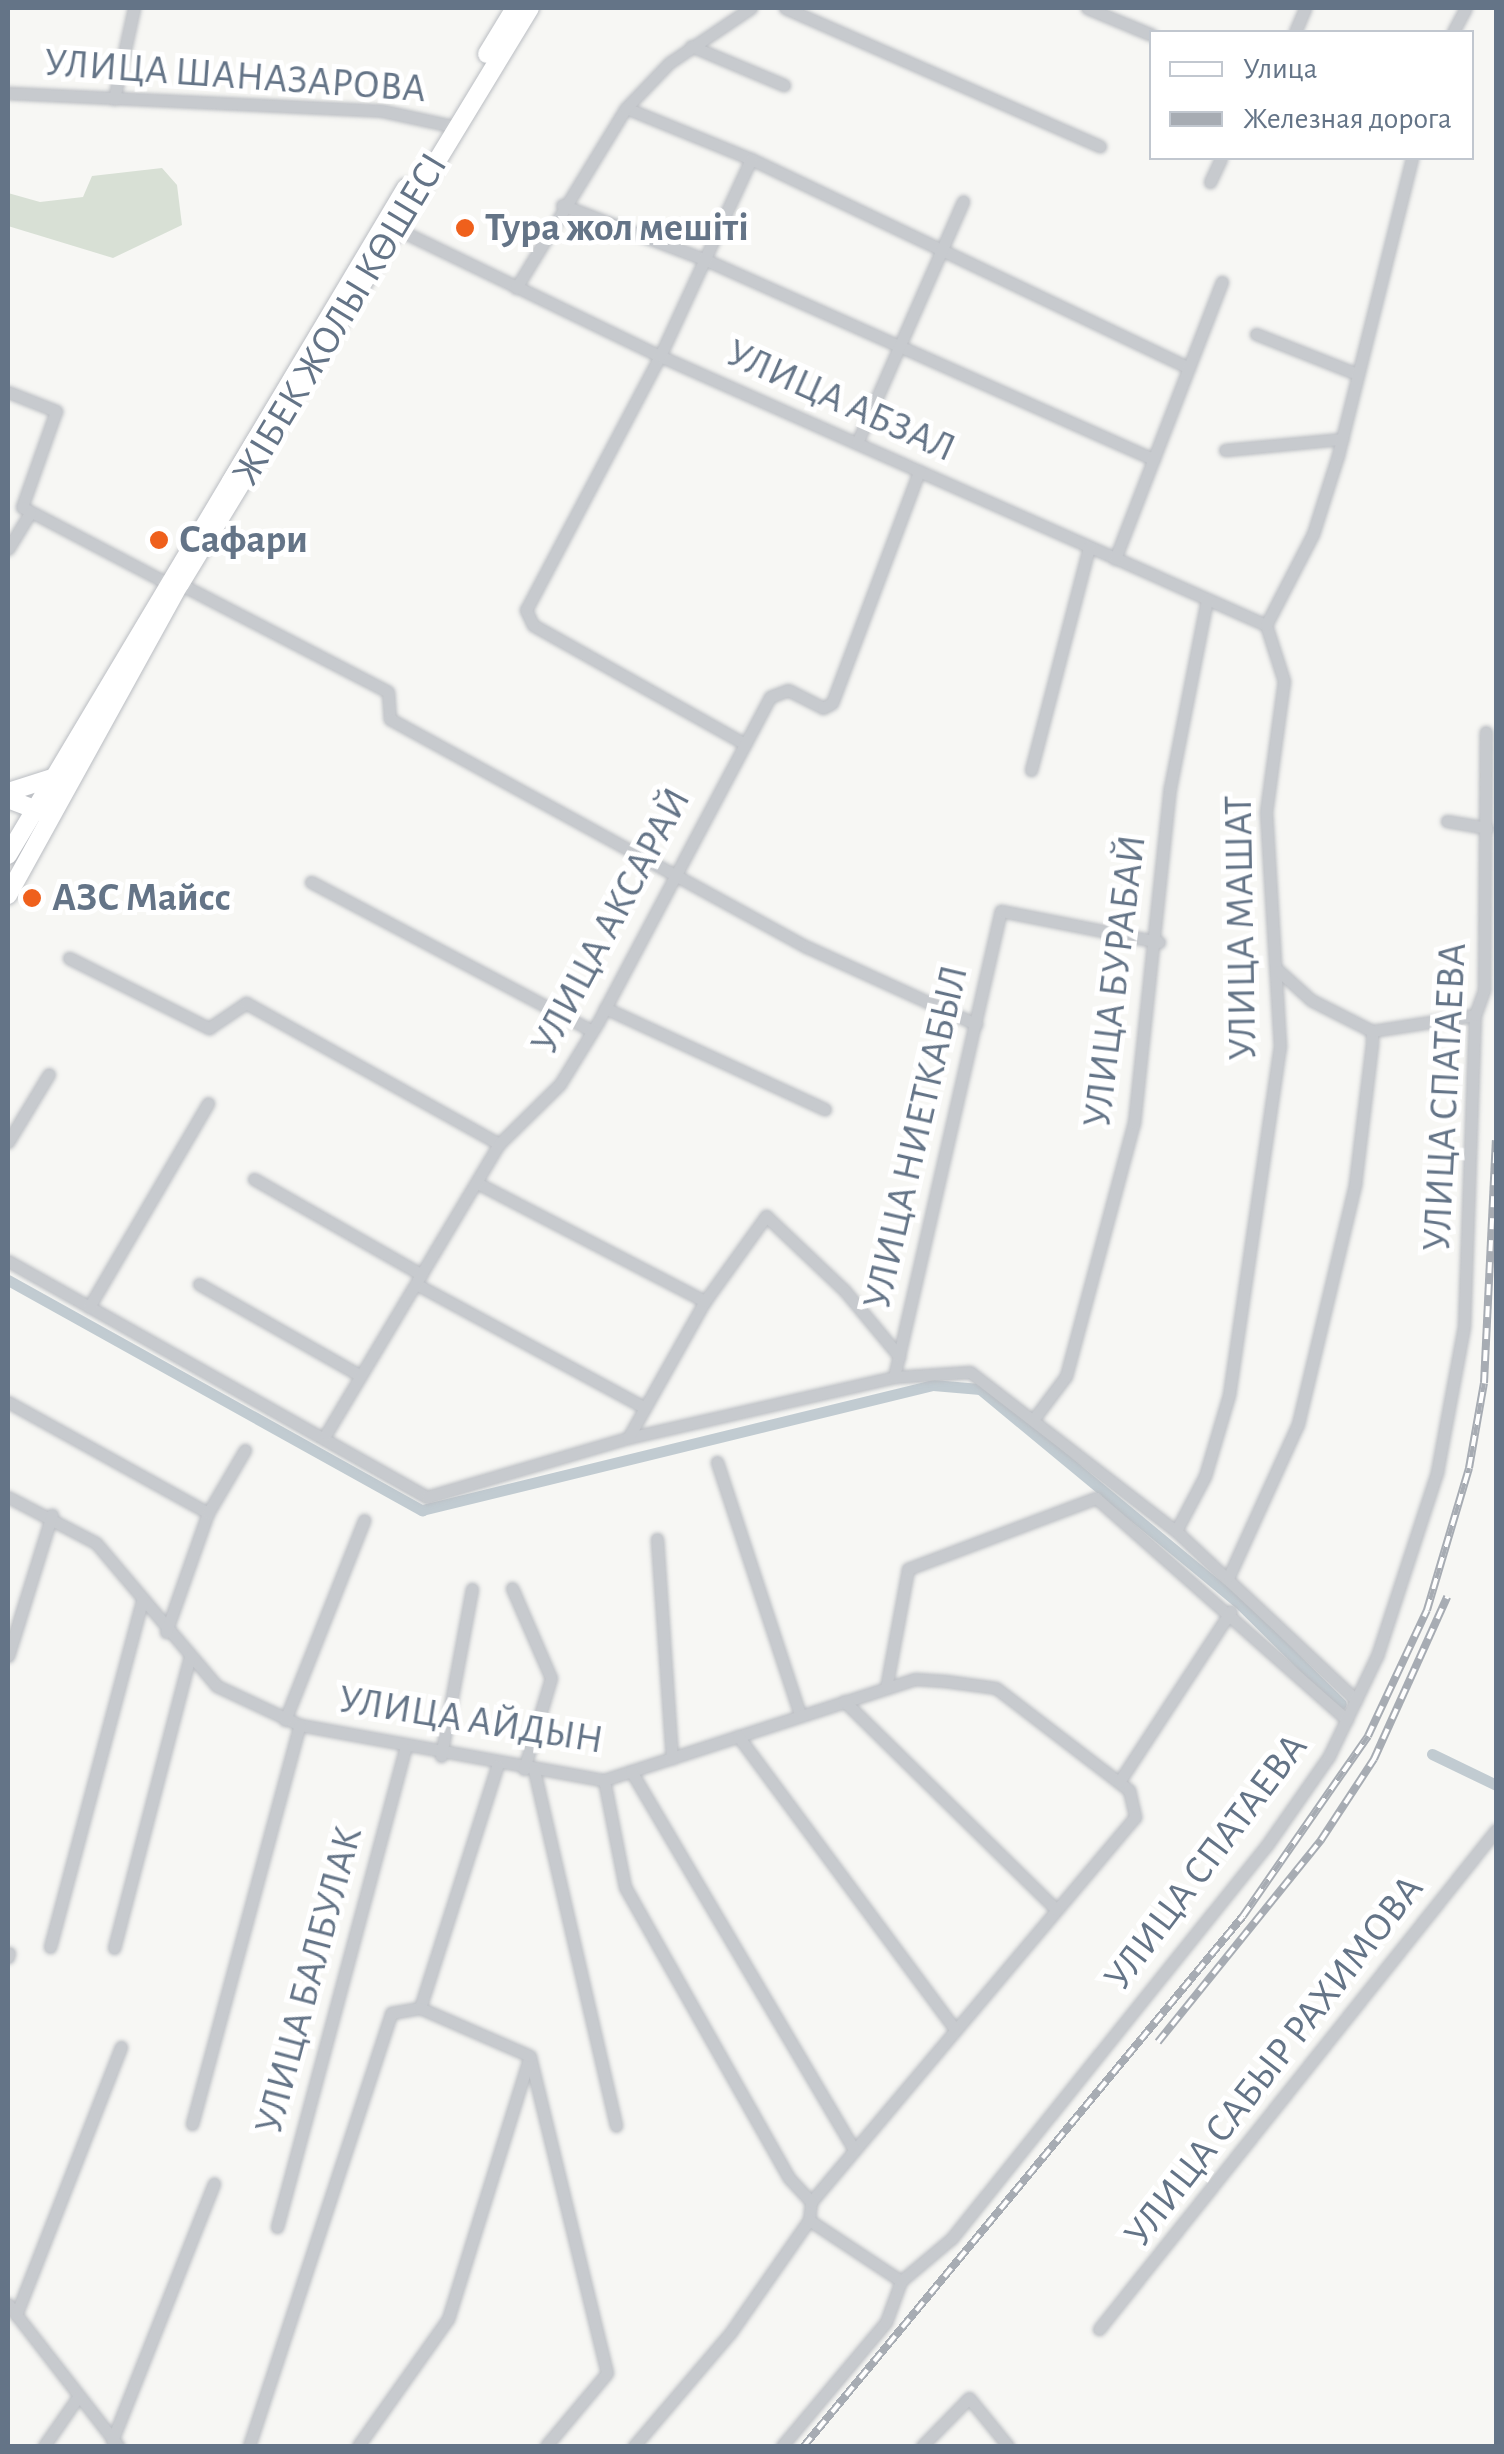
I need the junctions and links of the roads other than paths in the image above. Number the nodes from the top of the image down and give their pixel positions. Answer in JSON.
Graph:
{"nodes":[{"id":1,"x":134,"y":8,"type":"edge"},
{"id":2,"x":515,"y":8,"type":"edge"},
{"id":3,"x":530,"y":8,"type":"edge"},
{"id":4,"x":751,"y":8,"type":"edge"},
{"id":5,"x":785,"y":8,"type":"edge"},
{"id":6,"x":1086,"y":8,"type":"edge"},
{"id":7,"x":1466,"y":8,"type":"edge"},
{"id":8,"x":1454,"y":30,"type":"edge"},
{"id":9,"x":1149,"y":34,"type":"edge"},
{"id":10,"x":691,"y":46,"type":"junction"},
{"id":11,"x":784,"y":85,"type":"dead end"},
{"id":12,"x":8,"y":93,"type":"edge"},
{"id":13,"x":114,"y":99,"type":"junction"},
{"id":14,"x":626,"y":108,"type":"junction"},
{"id":15,"x":452,"y":125,"type":"junction"},
{"id":16,"x":1100,"y":146,"type":"dead end"},
{"id":17,"x":752,"y":159,"type":"junction"},
{"id":18,"x":1220,"y":160,"type":"edge"},
{"id":19,"x":1411,"y":160,"type":"edge"},
{"id":20,"x":1210,"y":182,"type":"dead end"},
{"id":21,"x":964,"y":201,"type":"dead end"},
{"id":22,"x":562,"y":205,"type":"junction"},
{"id":23,"x":395,"y":228,"type":"junction"},
{"id":24,"x":940,"y":254,"type":"junction"},
{"id":25,"x":706,"y":260,"type":"junction"},
{"id":26,"x":1222,"y":282,"type":"dead end"},
{"id":27,"x":516,"y":288,"type":"junction"},
{"id":28,"x":1256,"y":334,"type":"dead end"},
{"id":29,"x":898,"y":345,"type":"junction"},
{"id":30,"x":660,"y":356,"type":"junction"},
{"id":31,"x":1189,"y":368,"type":"junction"},
{"id":32,"x":1357,"y":374,"type":"junction"},
{"id":33,"x":8,"y":392,"type":"edge"},
{"id":34,"x":1342,"y":439,"type":"junction"},
{"id":35,"x":857,"y":443,"type":"junction"},
{"id":36,"x":1225,"y":450,"type":"dead end"},
{"id":37,"x":1154,"y":459,"type":"junction"},
{"id":38,"x":918,"y":471,"type":"junction"},
{"id":39,"x":30,"y":513,"type":"junction"},
{"id":40,"x":1089,"y":547,"type":"junction"},
{"id":41,"x":8,"y":549,"type":"edge"},
{"id":42,"x":1115,"y":559,"type":"junction"},
{"id":43,"x":174,"y":583,"type":"junction"},
{"id":44,"x":1207,"y":600,"type":"junction"},
{"id":45,"x":1266,"y":624,"type":"junction"},
{"id":46,"x":1486,"y":732,"type":"dead end"},
{"id":47,"x":745,"y":744,"type":"junction"},
{"id":48,"x":1031,"y":770,"type":"dead end"},
{"id":49,"x":52,"y":778,"type":"junction"},
{"id":50,"x":8,"y":795,"type":"edge"},
{"id":51,"x":43,"y":812,"type":"junction"},
{"id":52,"x":1447,"y":820,"type":"dead end"},
{"id":53,"x":1488,"y":828,"type":"junction"},
{"id":54,"x":23,"y":832,"type":"edge"},
{"id":55,"x":8,"y":855,"type":"edge"},
{"id":56,"x":676,"y":875,"type":"junction"},
{"id":57,"x":311,"y":882,"type":"dead end"},
{"id":58,"x":8,"y":894,"type":"edge"},
{"id":59,"x":1160,"y":942,"type":"junction"},
{"id":60,"x":70,"y":958,"type":"dead end"},
{"id":61,"x":1279,"y":971,"type":"junction"},
{"id":62,"x":606,"y":1008,"type":"junction"},
{"id":63,"x":1474,"y":1015,"type":"junction"},
{"id":64,"x":976,"y":1024,"type":"junction"},
{"id":65,"x":592,"y":1031,"type":"junction"},
{"id":66,"x":1372,"y":1031,"type":"junction"},
{"id":67,"x":48,"y":1074,"type":"dead end"},
{"id":68,"x":208,"y":1103,"type":"dead end"},
{"id":69,"x":825,"y":1110,"type":"dead end"},
{"id":70,"x":8,"y":1142,"type":"edge"},
{"id":71,"x":499,"y":1144,"type":"junction"},
{"id":72,"x":254,"y":1179,"type":"dead end"},
{"id":73,"x":477,"y":1183,"type":"junction"},
{"id":74,"x":8,"y":1261,"type":"edge"},
{"id":75,"x":419,"y":1280,"type":"junction"},
{"id":76,"x":199,"y":1284,"type":"dead end"},
{"id":77,"x":705,"y":1301,"type":"junction"},
{"id":78,"x":89,"y":1307,"type":"junction"},
{"id":79,"x":899,"y":1356,"type":"junction"},
{"id":80,"x":361,"y":1376,"type":"junction"},
{"id":81,"x":894,"y":1377,"type":"junction"},
{"id":82,"x":8,"y":1402,"type":"edge"},
{"id":83,"x":645,"y":1408,"type":"junction"},
{"id":84,"x":1036,"y":1416,"type":"junction"},
{"id":85,"x":326,"y":1434,"type":"junction"},
{"id":86,"x":628,"y":1438,"type":"junction"},
{"id":87,"x":245,"y":1450,"type":"dead end"},
{"id":88,"x":717,"y":1462,"type":"dead end"},
{"id":89,"x":8,"y":1497,"type":"edge"},
{"id":90,"x":208,"y":1512,"type":"junction"},
{"id":91,"x":52,"y":1515,"type":"junction"},
{"id":92,"x":364,"y":1520,"type":"dead end"},
{"id":93,"x":1176,"y":1531,"type":"junction"},
{"id":94,"x":658,"y":1539,"type":"dead end"},
{"id":95,"x":1229,"y":1576,"type":"junction"},
{"id":96,"x":512,"y":1588,"type":"dead end"},
{"id":97,"x":472,"y":1589,"type":"dead end"},
{"id":98,"x":142,"y":1602,"type":"junction"},
{"id":99,"x":1231,"y":1611,"type":"junction"},
{"id":100,"x":166,"y":1632,"type":"junction"},
{"id":101,"x":8,"y":1656,"type":"edge"},
{"id":102,"x":190,"y":1657,"type":"junction"},
{"id":103,"x":886,"y":1688,"type":"junction"},
{"id":104,"x":1356,"y":1700,"type":"junction"},
{"id":105,"x":844,"y":1701,"type":"junction"},
{"id":106,"x":800,"y":1714,"type":"junction"},
{"id":107,"x":285,"y":1720,"type":"junction"},
{"id":108,"x":1346,"y":1720,"type":"junction"},
{"id":109,"x":300,"y":1725,"type":"junction"},
{"id":110,"x":738,"y":1736,"type":"junction"},
{"id":111,"x":405,"y":1750,"type":"junction"},
{"id":112,"x":441,"y":1756,"type":"junction"},
{"id":113,"x":672,"y":1758,"type":"junction"},
{"id":114,"x":497,"y":1766,"type":"junction"},
{"id":115,"x":529,"y":1770,"type":"junction"},
{"id":116,"x":632,"y":1771,"type":"junction"},
{"id":117,"x":604,"y":1780,"type":"junction"},
{"id":118,"x":1119,"y":1782,"type":"junction"},
{"id":119,"x":1496,"y":1830,"type":"edge"},
{"id":120,"x":1056,"y":1909,"type":"junction"},
{"id":121,"x":50,"y":1946,"type":"dead end"},
{"id":122,"x":114,"y":1948,"type":"dead end"},
{"id":123,"x":420,"y":2008,"type":"junction"},
{"id":124,"x":954,"y":2026,"type":"junction"},
{"id":125,"x":121,"y":2047,"type":"dead end"},
{"id":126,"x":530,"y":2056,"type":"junction"},
{"id":127,"x":192,"y":2124,"type":"dead end"},
{"id":128,"x":616,"y":2126,"type":"dead end"},
{"id":129,"x":854,"y":2150,"type":"junction"},
{"id":130,"x":214,"y":2184,"type":"dead end"},
{"id":131,"x":811,"y":2202,"type":"junction"},
{"id":132,"x":809,"y":2220,"type":"junction"},
{"id":133,"x":277,"y":2227,"type":"dead end"},
{"id":134,"x":901,"y":2281,"type":"junction"},
{"id":135,"x":8,"y":2304,"type":"edge"},
{"id":136,"x":16,"y":2315,"type":"junction"},
{"id":137,"x":1099,"y":2329,"type":"dead end"},
{"id":138,"x":78,"y":2397,"type":"junction"},
{"id":139,"x":115,"y":2444,"type":"edge"},
{"id":140,"x":44,"y":2446,"type":"edge"},
{"id":141,"x":249,"y":2446,"type":"edge"},
{"id":142,"x":358,"y":2446,"type":"edge"},
{"id":143,"x":546,"y":2446,"type":"edge"},
{"id":144,"x":634,"y":2446,"type":"edge"},
{"id":145,"x":782,"y":2446,"type":"edge"},
{"id":146,"x":922,"y":2446,"type":"edge"},
{"id":147,"x":1008,"y":2446,"type":"edge"}],
"edges":[{"from":1,"to":13,"type":"street"},
{"from":2,"to":15,"type":"main road","name":"ЖІБЕК ЖОЛЫ КӨШЕСІ"},
{"from":3,"to":15,"type":"main road","name":"ЖІБЕК ЖОЛЫ КӨШЕСІ"},
{"from":4,"to":10,"type":"street"},
{"from":5,"to":16,"type":"street"},
{"from":6,"to":9,"type":"street"},
{"from":7,"to":8,"type":"street"},
{"from":10,"to":11,"type":"street"},
{"from":10,"to":14,"type":"street"},
{"from":12,"to":13,"type":"street","name":"УЛИЦА ШАНАЗАРОВА"},
{"from":13,"to":15,"type":"street","name":"УЛИЦА ШАНАЗАРОВА"},
{"from":14,"to":17,"type":"street"},
{"from":14,"to":22,"type":"street"},
{"from":15,"to":23,"type":"main road","name":"ЖІБЕК ЖОЛЫ КӨШЕСІ"},
{"from":15,"to":43,"type":"main road","name":"ЖІБЕК ЖОЛЫ КӨШЕСІ"},
{"from":17,"to":24,"type":"street"},
{"from":17,"to":25,"type":"street"},
{"from":18,"to":20,"type":"street"},
{"from":19,"to":32,"type":"street"},
{"from":21,"to":24,"type":"street"},
{"from":22,"to":25,"type":"street"},
{"from":22,"to":27,"type":"street"},
{"from":23,"to":27,"type":"street","name":"УЛИЦА АБЗАЛ"},
{"from":23,"to":43,"type":"main road","name":"ЖІБЕК ЖОЛЫ КӨШЕСІ"},
{"from":24,"to":29,"type":"street"},
{"from":24,"to":31,"type":"street"},
{"from":25,"to":29,"type":"street"},
{"from":25,"to":30,"type":"street"},
{"from":26,"to":31,"type":"street"},
{"from":27,"to":30,"type":"street","name":"УЛИЦА АБЗАЛ"},
{"from":28,"to":32,"type":"street"},
{"from":29,"to":35,"type":"street"},
{"from":29,"to":37,"type":"street"},
{"from":30,"to":35,"type":"street","name":"УЛИЦА АБЗАЛ"},
{"from":30,"to":47,"type":"street"},
{"from":31,"to":37,"type":"street"},
{"from":32,"to":34,"type":"street"},
{"from":33,"to":39,"type":"street"},
{"from":34,"to":36,"type":"street"},
{"from":34,"to":45,"type":"street"},
{"from":35,"to":38,"type":"street","name":"УЛИЦА АБЗАЛ"},
{"from":37,"to":42,"type":"street"},
{"from":38,"to":40,"type":"street","name":"УЛИЦА АБЗАЛ"},
{"from":38,"to":47,"type":"street","name":"УЛИЦА АКСАРАЙ"},
{"from":39,"to":41,"type":"street"},
{"from":39,"to":43,"type":"street"},
{"from":40,"to":42,"type":"street","name":"УЛИЦА АБЗАЛ"},
{"from":40,"to":48,"type":"street"},
{"from":42,"to":44,"type":"street","name":"УЛИЦА АБЗАЛ"},
{"from":43,"to":49,"type":"main road","name":"ЖІБЕК ЖОЛЫ КӨШЕСІ"},
{"from":43,"to":51,"type":"main road","name":"ЖІБЕК ЖОЛЫ КӨШЕСІ"},
{"from":43,"to":56,"type":"street"},
{"from":44,"to":45,"type":"street","name":"УЛИЦА АБЗАЛ"},
{"from":44,"to":59,"type":"street","name":"УЛИЦА БУРАБАЙ"},
{"from":45,"to":61,"type":"street","name":"УЛИЦА МАШАТ"},
{"from":46,"to":53,"type":"street","name":"УЛИЦА СПАТАЕВА"},
{"from":47,"to":56,"type":"street","name":"УЛИЦА АКСАРАЙ"},
{"from":49,"to":50,"type":"main road"},
{"from":49,"to":51,"type":"main road","name":"ЖІБЕК ЖОЛЫ КӨШЕСІ"},
{"from":50,"to":51,"type":"main road"},
{"from":51,"to":54,"type":"main road","name":"ЖІБЕК ЖОЛЫ КӨШЕСІ"},
{"from":52,"to":53,"type":"street"},
{"from":53,"to":63,"type":"street","name":"УЛИЦА СПАТАЕВА"},
{"from":54,"to":55,"type":"main road","name":"ЖІБЕК ЖОЛЫ КӨШЕСІ"},
{"from":54,"to":58,"type":"main road","name":"ЖІБЕК ЖОЛЫ КӨШЕСІ"},
{"from":56,"to":62,"type":"street","name":"УЛИЦА АКСАРАЙ"},
{"from":56,"to":64,"type":"street"},
{"from":57,"to":65,"type":"street"},
{"from":59,"to":64,"type":"street","name":"УЛИЦА НИЕТКАБЫЛ"},
{"from":59,"to":84,"type":"street","name":"УЛИЦА БУРАБАЙ"},
{"from":60,"to":71,"type":"street"},
{"from":61,"to":66,"type":"street","name":"УЛИЦА СПАТАЕВА"},
{"from":61,"to":93,"type":"street","name":"УЛИЦА МАШАТ"},
{"from":62,"to":65,"type":"street","name":"УЛИЦА АКСАРАЙ"},
{"from":62,"to":69,"type":"street"},
{"from":63,"to":66,"type":"street"},
{"from":63,"to":104,"type":"street","name":"УЛИЦА СПАТАЕВА"},
{"from":64,"to":79,"type":"street","name":"УЛИЦА НИЕТКАБЫЛ"},
{"from":65,"to":71,"type":"street","name":"УЛИЦА АКСАРАЙ"},
{"from":66,"to":95,"type":"street","name":"УЛИЦА СПАТАЕВА"},
{"from":67,"to":70,"type":"street"},
{"from":68,"to":78,"type":"street"},
{"from":71,"to":73,"type":"street","name":"УЛИЦА АКСАРАЙ"},
{"from":72,"to":75,"type":"street"},
{"from":73,"to":75,"type":"street","name":"УЛИЦА АКСАРАЙ"},
{"from":73,"to":77,"type":"street"},
{"from":74,"to":78,"type":"street"},
{"from":75,"to":80,"type":"street","name":"УЛИЦА АКСАРАЙ"},
{"from":75,"to":83,"type":"street"},
{"from":76,"to":80,"type":"street"},
{"from":77,"to":79,"type":"street"},
{"from":77,"to":83,"type":"street"},
{"from":78,"to":85,"type":"street"},
{"from":79,"to":81,"type":"street","name":"УЛИЦА НИЕТКАБЫЛ"},
{"from":80,"to":85,"type":"street","name":"УЛИЦА АКСАРАЙ"},
{"from":81,"to":84,"type":"street"},
{"from":81,"to":86,"type":"street"},
{"from":82,"to":90,"type":"street"},
{"from":83,"to":86,"type":"street"},
{"from":84,"to":93,"type":"street"},
{"from":85,"to":86,"type":"street"},
{"from":87,"to":90,"type":"street"},
{"from":88,"to":106,"type":"street"},
{"from":89,"to":91,"type":"street","name":"УЛИЦА АЙДЫН"},
{"from":90,"to":100,"type":"street"},
{"from":91,"to":98,"type":"street","name":"УЛИЦА АЙДЫН"},
{"from":91,"to":101,"type":"street"},
{"from":92,"to":107,"type":"street"},
{"from":93,"to":95,"type":"street"},
{"from":94,"to":113,"type":"street"},
{"from":95,"to":104,"type":"street"},
{"from":96,"to":115,"type":"street"},
{"from":97,"to":112,"type":"street"},
{"from":98,"to":100,"type":"street","name":"УЛИЦА АЙДЫН"},
{"from":98,"to":121,"type":"street"},
{"from":99,"to":103,"type":"street"},
{"from":99,"to":108,"type":"street"},
{"from":99,"to":118,"type":"street"},
{"from":100,"to":102,"type":"street","name":"УЛИЦА АЙДЫН"},
{"from":102,"to":107,"type":"street","name":"УЛИЦА АЙДЫН"},
{"from":102,"to":122,"type":"street"},
{"from":103,"to":105,"type":"street","name":"УЛИЦА АЙДЫН"},
{"from":103,"to":118,"type":"street","name":"УЛИЦА АЙДЫН"},
{"from":104,"to":108,"type":"street","name":"УЛИЦА СПАТАЕВА"},
{"from":105,"to":106,"type":"street","name":"УЛИЦА АЙДЫН"},
{"from":105,"to":120,"type":"street"},
{"from":106,"to":110,"type":"street","name":"УЛИЦА АЙДЫН"},
{"from":107,"to":109,"type":"street","name":"УЛИЦА АЙДЫН"},
{"from":108,"to":134,"type":"street","name":"УЛИЦА СПАТАЕВА"},
{"from":109,"to":111,"type":"street","name":"УЛИЦА АЙДЫН"},
{"from":109,"to":127,"type":"street"},
{"from":110,"to":113,"type":"street","name":"УЛИЦА АЙДЫН"},
{"from":110,"to":124,"type":"street"},
{"from":111,"to":112,"type":"street","name":"УЛИЦА АЙДЫН"},
{"from":111,"to":133,"type":"street","name":"УЛИЦА БАЛБУЛАК"},
{"from":112,"to":114,"type":"street","name":"УЛИЦА АЙДЫН"},
{"from":113,"to":116,"type":"street","name":"УЛИЦА АЙДЫН"},
{"from":114,"to":115,"type":"street","name":"УЛИЦА АЙДЫН"},
{"from":114,"to":123,"type":"street"},
{"from":115,"to":117,"type":"street","name":"УЛИЦА АЙДЫН"},
{"from":115,"to":128,"type":"street"},
{"from":116,"to":117,"type":"street","name":"УЛИЦА АЙДЫН"},
{"from":116,"to":129,"type":"street"},
{"from":117,"to":131,"type":"street"},
{"from":118,"to":120,"type":"street","name":"УЛИЦА АЙДЫН"},
{"from":119,"to":137,"type":"street","name":"УЛИЦА САБЫР РАХИМОВА"},
{"from":120,"to":124,"type":"street"},
{"from":123,"to":126,"type":"street"},
{"from":123,"to":141,"type":"street","name":"УЛИЦА БАЛБУЛАК"},
{"from":124,"to":129,"type":"street"},
{"from":125,"to":136,"type":"street"},
{"from":126,"to":142,"type":"street"},
{"from":126,"to":143,"type":"street"},
{"from":129,"to":131,"type":"street"},
{"from":130,"to":139,"type":"street"},
{"from":131,"to":132,"type":"street"},
{"from":132,"to":134,"type":"street"},
{"from":132,"to":144,"type":"street"},
{"from":134,"to":145,"type":"street","name":"УЛИЦА СПАТАЕВА"},
{"from":135,"to":136,"type":"street"},
{"from":136,"to":138,"type":"street"},
{"from":138,"to":139,"type":"street"},
{"from":138,"to":140,"type":"street"},
{"from":146,"to":147,"type":"street"}]}
